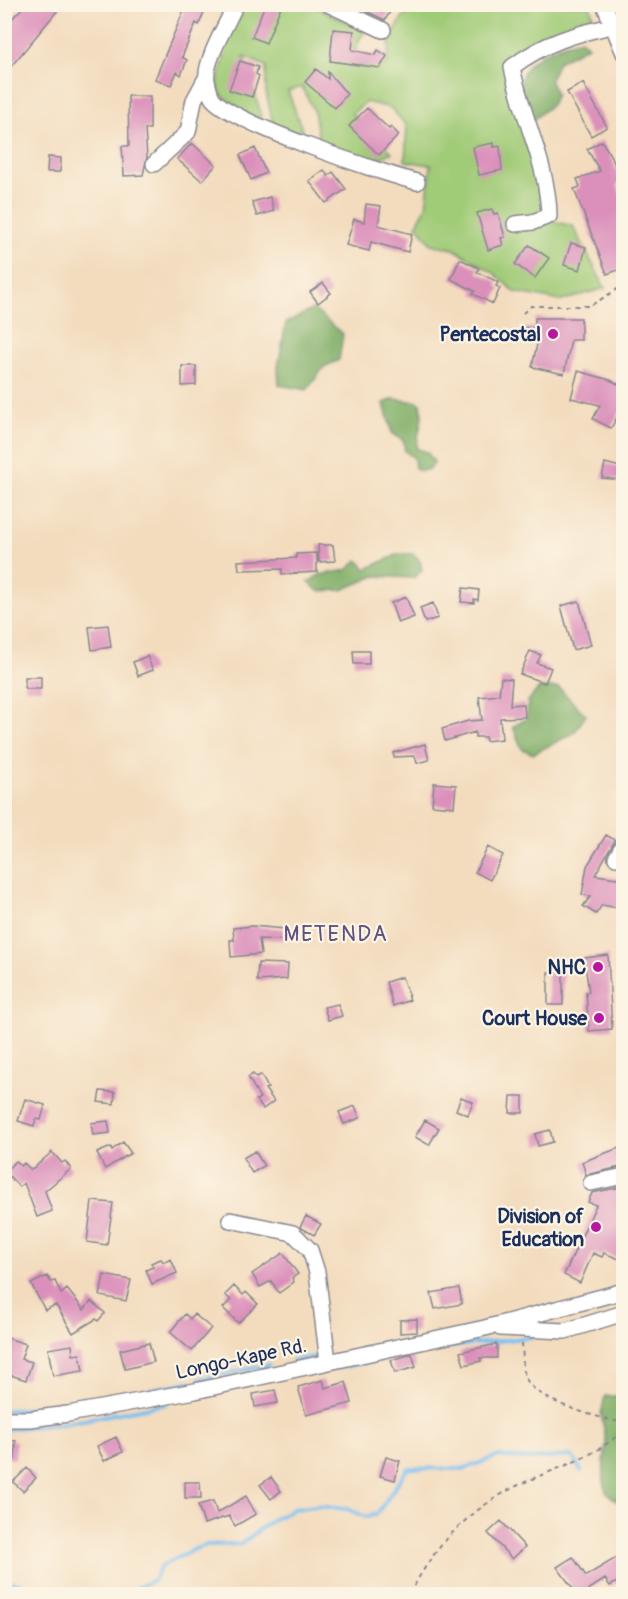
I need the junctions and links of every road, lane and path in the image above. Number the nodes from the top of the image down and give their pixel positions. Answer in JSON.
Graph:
{"nodes":[{"id":1,"x":236,"y":4,"type":"edge"},
{"id":2,"x":328,"y":4,"type":"edge"},
{"id":3,"x":604,"y":4,"type":"edge"},
{"id":4,"x":612,"y":26,"type":"junction"},
{"id":5,"x":383,"y":30,"type":"dead end"},
{"id":6,"x":624,"y":53,"type":"edge"},
{"id":7,"x":206,"y":78,"type":"junction"},
{"id":8,"x":154,"y":164,"type":"dead end"},
{"id":9,"x":417,"y":182,"type":"dead end"},
{"id":10,"x":515,"y":224,"type":"dead end"},
{"id":11,"x":624,"y":285,"type":"edge"},
{"id":12,"x":523,"y":313,"type":"dead end"},
{"id":13,"x":624,"y":1176,"type":"edge"},
{"id":14,"x":591,"y":1183,"type":"dead end"},
{"id":15,"x":230,"y":1220,"type":"dead end"},
{"id":16,"x":624,"y":1291,"type":"edge"},
{"id":17,"x":624,"y":1313,"type":"edge"},
{"id":18,"x":485,"y":1328,"type":"junction"},
{"id":19,"x":521,"y":1329,"type":"junction"},
{"id":20,"x":328,"y":1362,"type":"junction"},
{"id":21,"x":4,"y":1419,"type":"edge"},
{"id":22,"x":624,"y":1427,"type":"edge"},
{"id":23,"x":410,"y":1594,"type":"edge"}],
"edges":[{"from":1,"to":7,"type":"street"},
{"from":2,"to":5,"type":"street"},
{"from":3,"to":4,"type":"street"},
{"from":4,"to":6,"type":"street"},
{"from":4,"to":10,"type":"street"},
{"from":7,"to":8,"type":"street"},
{"from":7,"to":9,"type":"street"},
{"from":11,"to":12,"type":"path"},
{"from":13,"to":14,"type":"street"},
{"from":15,"to":20,"type":"street"},
{"from":16,"to":18,"type":"street"},
{"from":17,"to":19,"type":"street"},
{"from":18,"to":19,"type":"street"},
{"from":18,"to":20,"type":"street","name":"Longo-Kape Rd."},
{"from":19,"to":22,"type":"path"},
{"from":20,"to":21,"type":"street","name":"Longo-Kape Rd."},
{"from":22,"to":23,"type":"path"}]}
